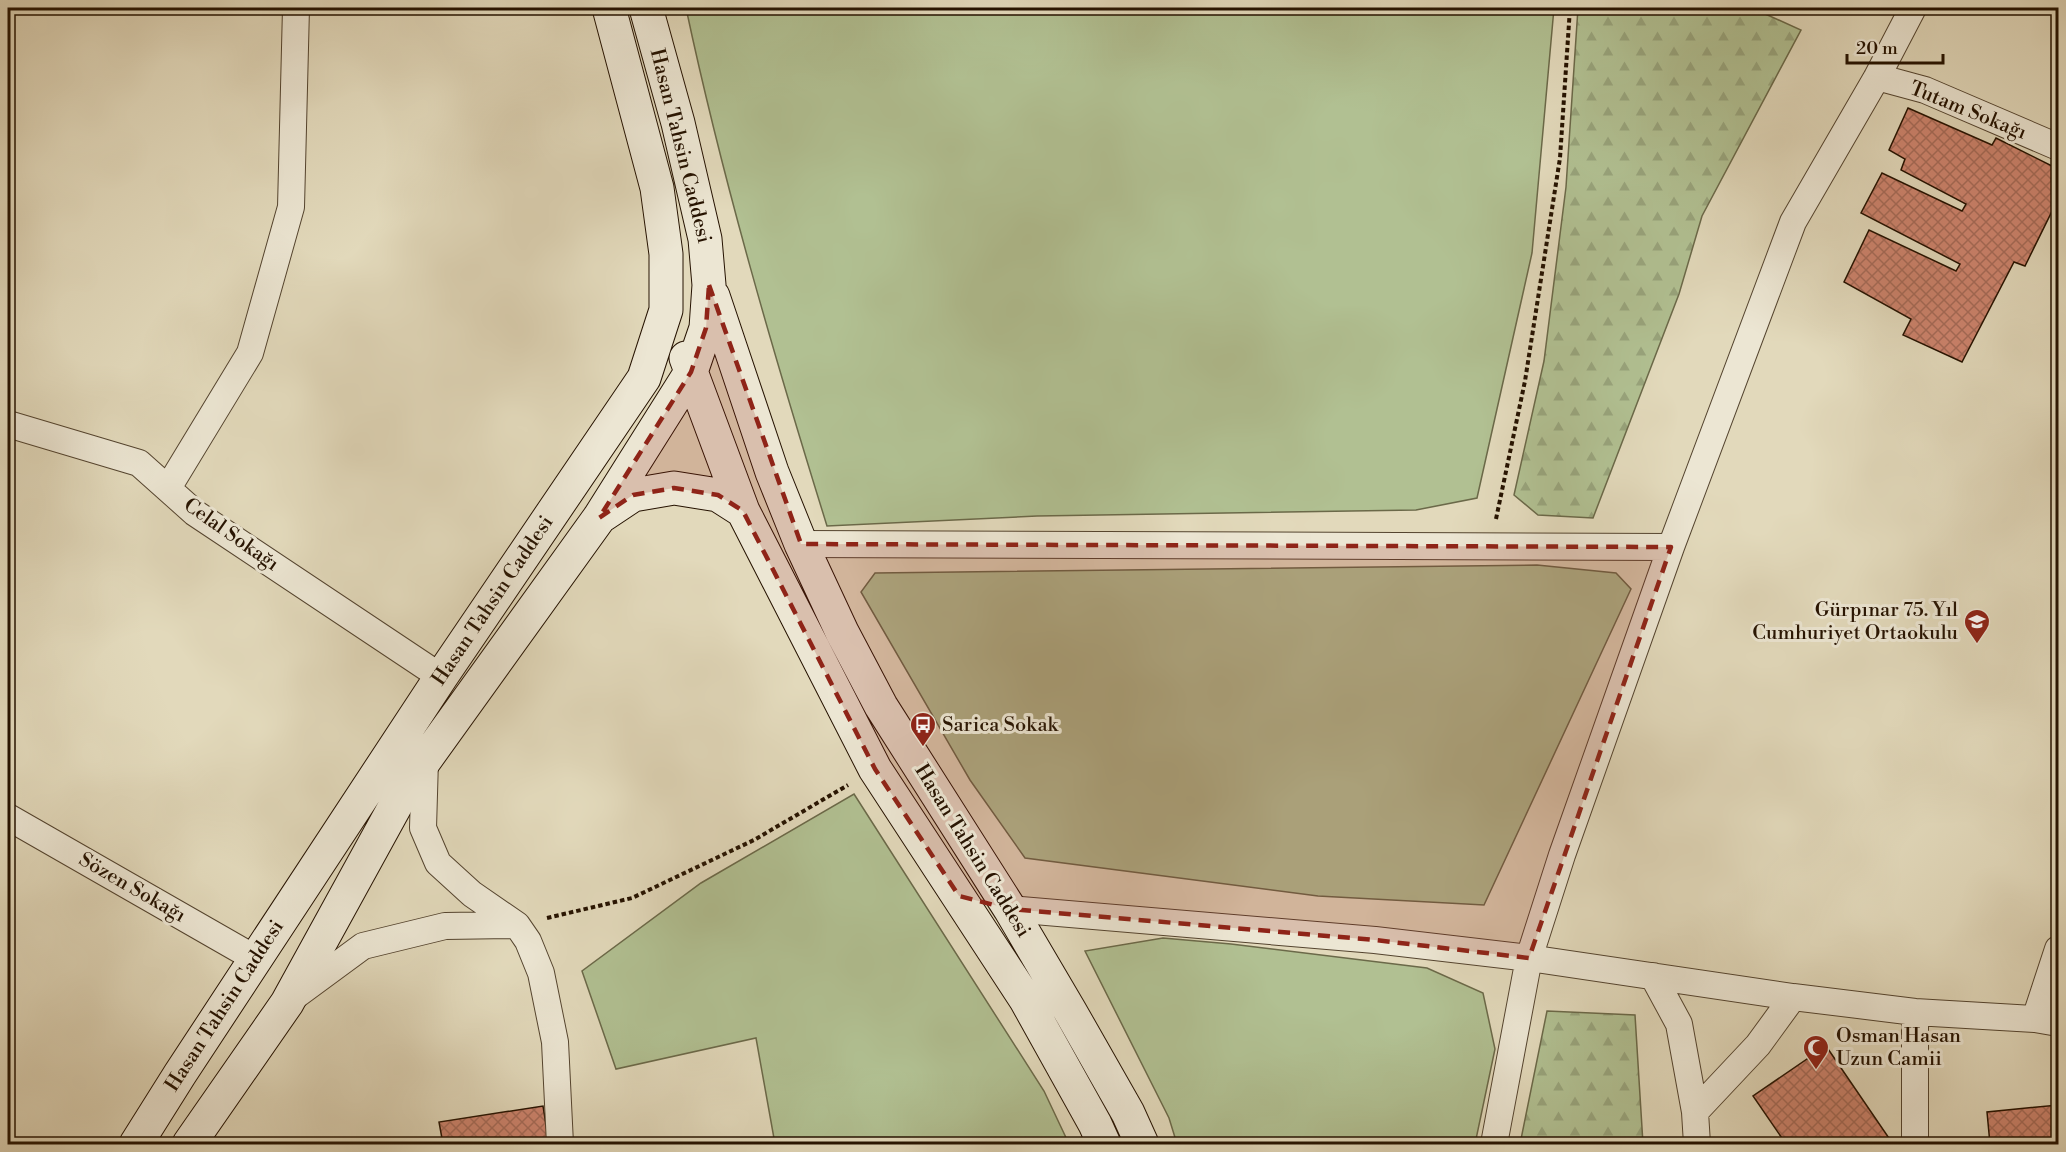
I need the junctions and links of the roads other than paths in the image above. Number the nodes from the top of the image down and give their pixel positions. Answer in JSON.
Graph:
{"nodes":[{"id":1,"x":296,"y":8,"type":"edge"},
{"id":2,"x":609,"y":8,"type":"edge"},
{"id":3,"x":646,"y":8,"type":"edge"},
{"id":4,"x":1913,"y":8,"type":"edge"},
{"id":5,"x":1877,"y":77,"type":"junction"},
{"id":6,"x":2058,"y":147,"type":"edge"},
{"id":7,"x":709,"y":285,"type":"junction"},
{"id":8,"x":666,"y":309,"type":"junction"},
{"id":9,"x":691,"y":372,"type":"junction"},
{"id":10,"x":634,"y":391,"type":"junction"},
{"id":11,"x":751,"y":410,"type":"junction"},
{"id":12,"x":8,"y":424,"type":"edge"},
{"id":13,"x":168,"y":488,"type":"junction"},
{"id":14,"x":743,"y":511,"type":"junction"},
{"id":15,"x":599,"y":518,"type":"junction"},
{"id":16,"x":801,"y":544,"type":"junction"},
{"id":17,"x":1671,"y":547,"type":"junction"},
{"id":18,"x":441,"y":677,"type":"junction"},
{"id":19,"x":425,"y":760,"type":"junction"},
{"id":20,"x":8,"y":817,"type":"edge"},
{"id":21,"x":959,"y":896,"type":"junction"},
{"id":22,"x":1010,"y":909,"type":"junction"},
{"id":23,"x":517,"y":925,"type":"junction"},
{"id":24,"x":2058,"y":949,"type":"edge"},
{"id":25,"x":1529,"y":958,"type":"junction"},
{"id":26,"x":256,"y":959,"type":"junction"},
{"id":27,"x":1653,"y":976,"type":"junction"},
{"id":28,"x":1793,"y":997,"type":"junction"},
{"id":29,"x":287,"y":1003,"type":"junction"},
{"id":30,"x":1915,"y":1012,"type":"junction"},
{"id":31,"x":2047,"y":1021,"type":"edge"},
{"id":32,"x":1695,"y":1112,"type":"junction"},
{"id":33,"x":136,"y":1144,"type":"edge"},
{"id":34,"x":189,"y":1144,"type":"edge"},
{"id":35,"x":560,"y":1144,"type":"edge"},
{"id":36,"x":1104,"y":1144,"type":"edge"},
{"id":37,"x":1142,"y":1144,"type":"edge"},
{"id":38,"x":1494,"y":1144,"type":"edge"},
{"id":39,"x":1697,"y":1144,"type":"edge"},
{"id":40,"x":1915,"y":1144,"type":"edge"}],
"edges":[{"from":1,"to":13,"type":"street"},
{"from":2,"to":8,"type":"main road","name":"Hasan Tahsin Caddesi"},
{"from":3,"to":7,"type":"main road","name":"Hasan Tahsin Caddesi"},
{"from":4,"to":5,"type":"street"},
{"from":5,"to":6,"type":"street","name":"Tutam Sokağı"},
{"from":5,"to":17,"type":"street"},
{"from":7,"to":9,"type":"main road","name":"Hasan Tahsin Caddesi"},
{"from":7,"to":11,"type":"main road","name":"Hasan Tahsin Caddesi"},
{"from":8,"to":9,"type":"main road"},
{"from":8,"to":10,"type":"main road","name":"Hasan Tahsin Caddesi"},
{"from":9,"to":10,"type":"main road"},
{"from":9,"to":11,"type":"main road"},
{"from":9,"to":14,"type":"main road"},
{"from":9,"to":15,"type":"main road","name":"Hasan Tahsin Caddesi"},
{"from":10,"to":18,"type":"main road","name":"Hasan Tahsin Caddesi"},
{"from":11,"to":16,"type":"main road","name":"Hasan Tahsin Caddesi"},
{"from":12,"to":13,"type":"street","name":"Celal Sokağı"},
{"from":13,"to":18,"type":"street","name":"Celal Sokağı"},
{"from":14,"to":15,"type":"main road"},
{"from":14,"to":21,"type":"main road"},
{"from":15,"to":19,"type":"main road","name":"Hasan Tahsin Caddesi"},
{"from":16,"to":17,"type":"street"},
{"from":16,"to":22,"type":"main road","name":"Hasan Tahsin Caddesi"},
{"from":17,"to":25,"type":"street"},
{"from":18,"to":26,"type":"main road","name":"Hasan Tahsin Caddesi"},
{"from":19,"to":23,"type":"street"},
{"from":19,"to":29,"type":"main road","name":"Hasan Tahsin Caddesi"},
{"from":20,"to":26,"type":"street","name":"Sözen Sokağı"},
{"from":21,"to":22,"type":"main road"},
{"from":21,"to":36,"type":"main road"},
{"from":22,"to":25,"type":"street"},
{"from":22,"to":37,"type":"main road","name":"Hasan Tahsin Caddesi"},
{"from":23,"to":29,"type":"street"},
{"from":23,"to":35,"type":"street"},
{"from":24,"to":31,"type":"street"},
{"from":25,"to":27,"type":"street"},
{"from":25,"to":38,"type":"street"},
{"from":26,"to":33,"type":"main road","name":"Hasan Tahsin Caddesi"},
{"from":27,"to":28,"type":"street"},
{"from":27,"to":32,"type":"street"},
{"from":28,"to":30,"type":"street"},
{"from":28,"to":32,"type":"street"},
{"from":29,"to":34,"type":"main road","name":"Hasan Tahsin Caddesi"},
{"from":30,"to":31,"type":"street"},
{"from":30,"to":40,"type":"street"},
{"from":32,"to":39,"type":"street"}]}
